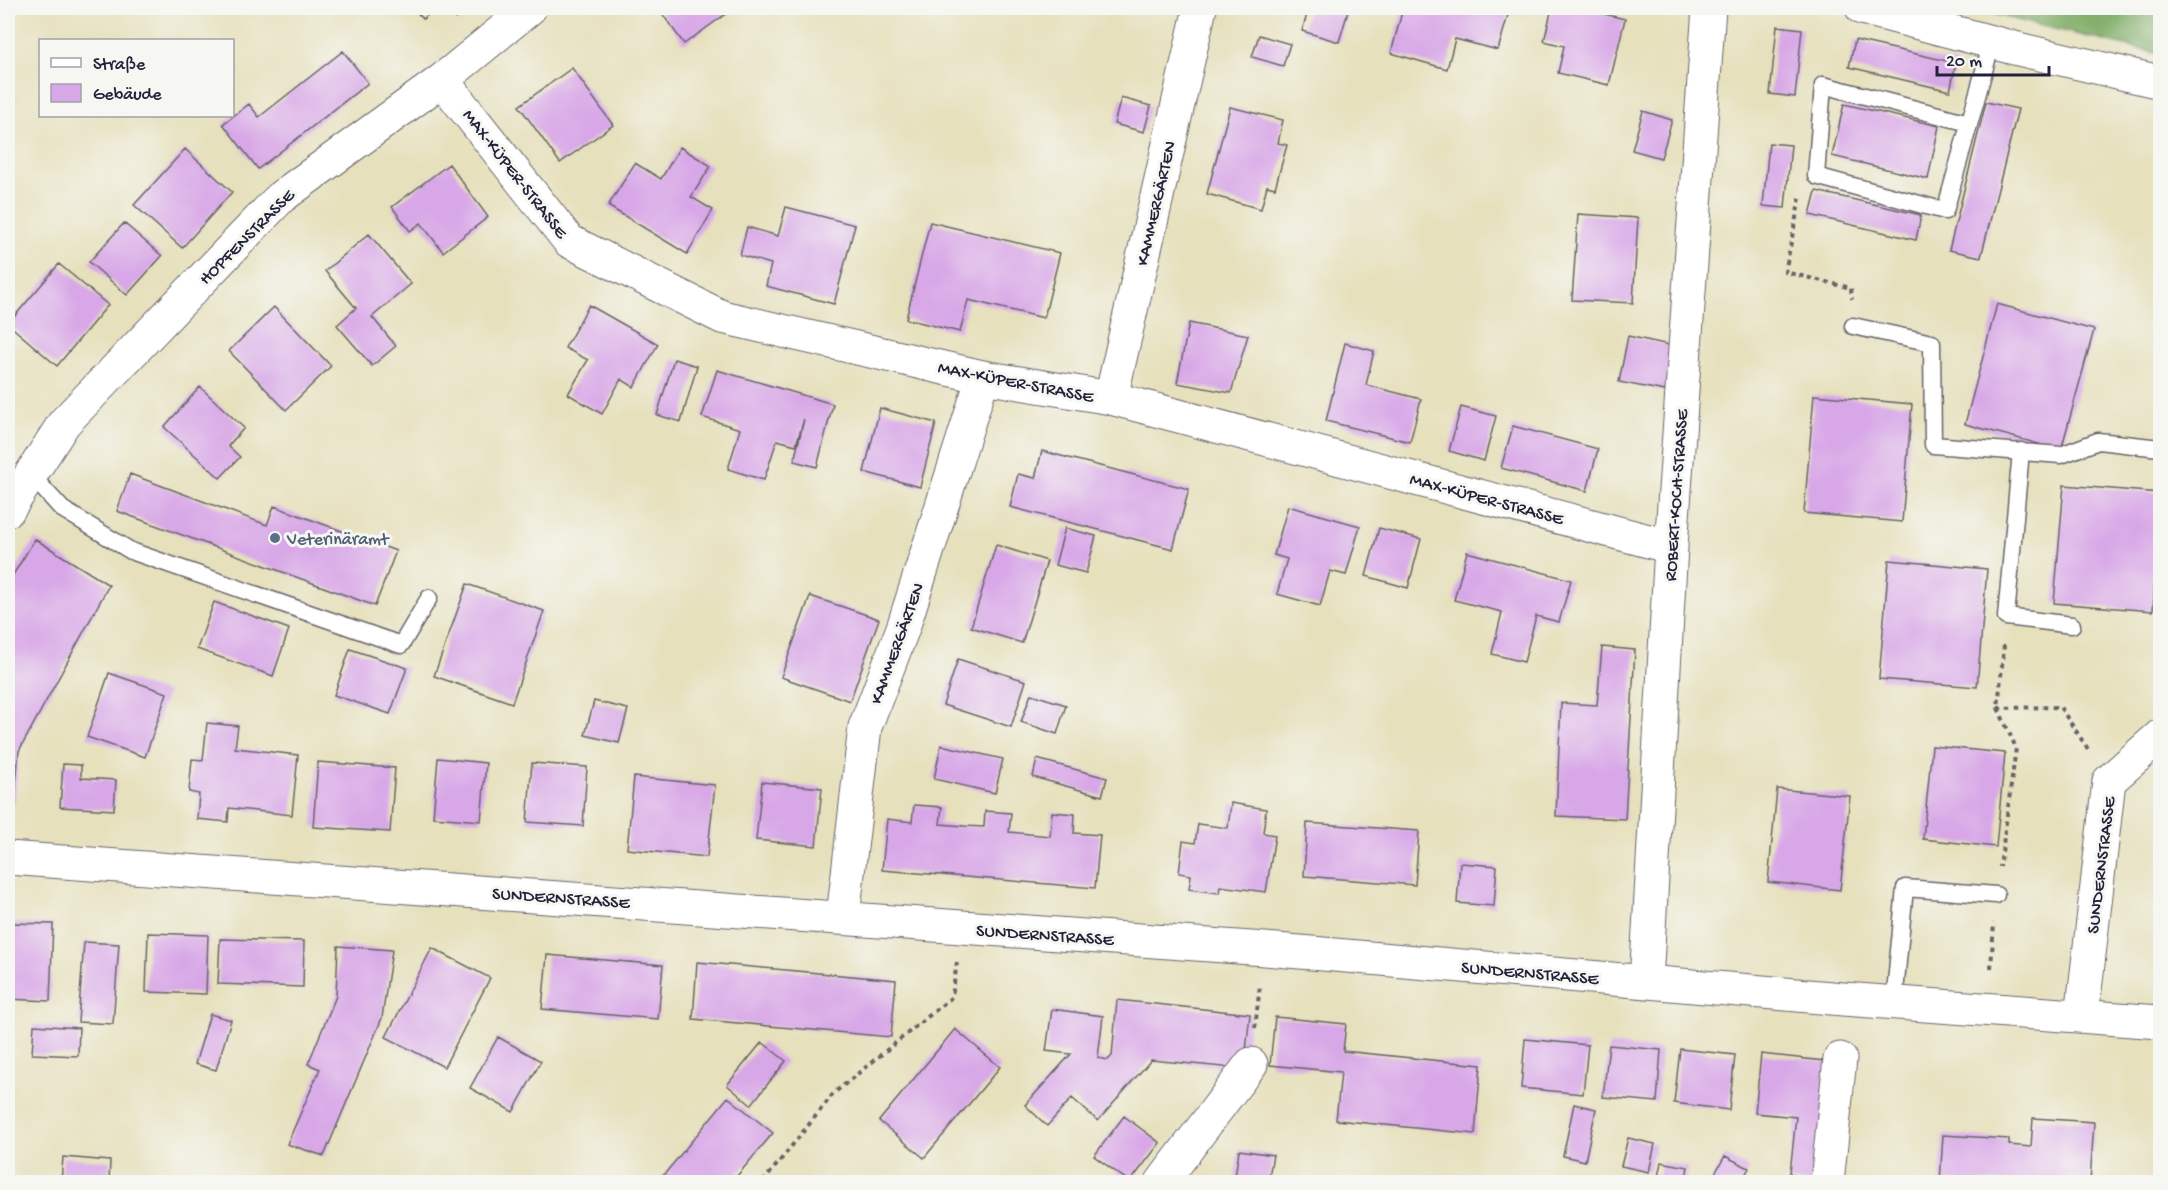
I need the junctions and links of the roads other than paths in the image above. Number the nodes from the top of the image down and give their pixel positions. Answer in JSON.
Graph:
{"nodes":[{"id":1,"x":530,"y":8,"type":"edge"},
{"id":2,"x":1200,"y":8,"type":"edge"},
{"id":3,"x":1709,"y":8,"type":"edge"},
{"id":4,"x":1862,"y":8,"type":"edge"},
{"id":5,"x":1992,"y":42,"type":"junction"},
{"id":6,"x":442,"y":80,"type":"junction"},
{"id":7,"x":2160,"y":82,"type":"edge"},
{"id":8,"x":1969,"y":123,"type":"junction"},
{"id":9,"x":1853,"y":326,"type":"road end"},
{"id":10,"x":983,"y":377,"type":"junction"},
{"id":11,"x":1111,"y":398,"type":"junction"},
{"id":12,"x":2160,"y":448,"type":"edge"},
{"id":13,"x":2020,"y":451,"type":"junction"},
{"id":14,"x":30,"y":474,"type":"junction"},
{"id":15,"x":8,"y":510,"type":"edge"},
{"id":16,"x":1671,"y":547,"type":"junction"},
{"id":17,"x":429,"y":598,"type":"dead end"},
{"id":18,"x":2072,"y":625,"type":"dead end"},
{"id":19,"x":2160,"y":736,"type":"edge"},
{"id":20,"x":8,"y":858,"type":"edge"},
{"id":21,"x":1996,"y":895,"type":"road end"},
{"id":22,"x":843,"y":917,"type":"junction"},
{"id":23,"x":1646,"y":982,"type":"junction"},
{"id":24,"x":1894,"y":1003,"type":"junction"},
{"id":25,"x":2082,"y":1016,"type":"junction"},
{"id":26,"x":2160,"y":1022,"type":"edge"},
{"id":27,"x":1840,"y":1059,"type":"dead end"},
{"id":28,"x":1251,"y":1064,"type":"road end"},
{"id":29,"x":1162,"y":1182,"type":"edge"},
{"id":30,"x":1827,"y":1182,"type":"edge"}],
"edges":[{"from":1,"to":6,"type":"street","name":"HOPFENSTRASSE"},
{"from":2,"to":11,"type":"street","name":"KAMMERGÄRTEN"},
{"from":3,"to":16,"type":"street","name":"ROBERT-KOCH-STRASSE"},
{"from":4,"to":5,"type":"street"},
{"from":5,"to":7,"type":"street"},
{"from":5,"to":8,"type":"lane"},
{"from":6,"to":10,"type":"street","name":"MAX-KÜPER-STRASSE"},
{"from":6,"to":14,"type":"street","name":"HOPFENSTRASSE"},
{"from":8,"to":8,"type":"lane"},
{"from":9,"to":13,"type":"lane"},
{"from":10,"to":11,"type":"street","name":"MAX-KÜPER-STRASSE"},
{"from":10,"to":22,"type":"street","name":"KAMMERGÄRTEN"},
{"from":11,"to":16,"type":"street","name":"MAX-KÜPER-STRASSE"},
{"from":12,"to":13,"type":"lane"},
{"from":13,"to":18,"type":"lane"},
{"from":14,"to":15,"type":"street","name":"HOPFENSTRASSE"},
{"from":14,"to":17,"type":"lane"},
{"from":16,"to":23,"type":"street","name":"ROBERT-KOCH-STRASSE"},
{"from":19,"to":25,"type":"street","name":"SUNDERNSTRASSE"},
{"from":20,"to":22,"type":"street","name":"SUNDERNSTRASSE"},
{"from":21,"to":24,"type":"lane"},
{"from":22,"to":23,"type":"street","name":"SUNDERNSTRASSE"},
{"from":23,"to":24,"type":"street","name":"SUNDERNSTRASSE"},
{"from":24,"to":25,"type":"street","name":"SUNDERNSTRASSE"},
{"from":25,"to":26,"type":"street","name":"SUNDERNSTRASSE"},
{"from":27,"to":30,"type":"street"},
{"from":28,"to":29,"type":"street"}]}
